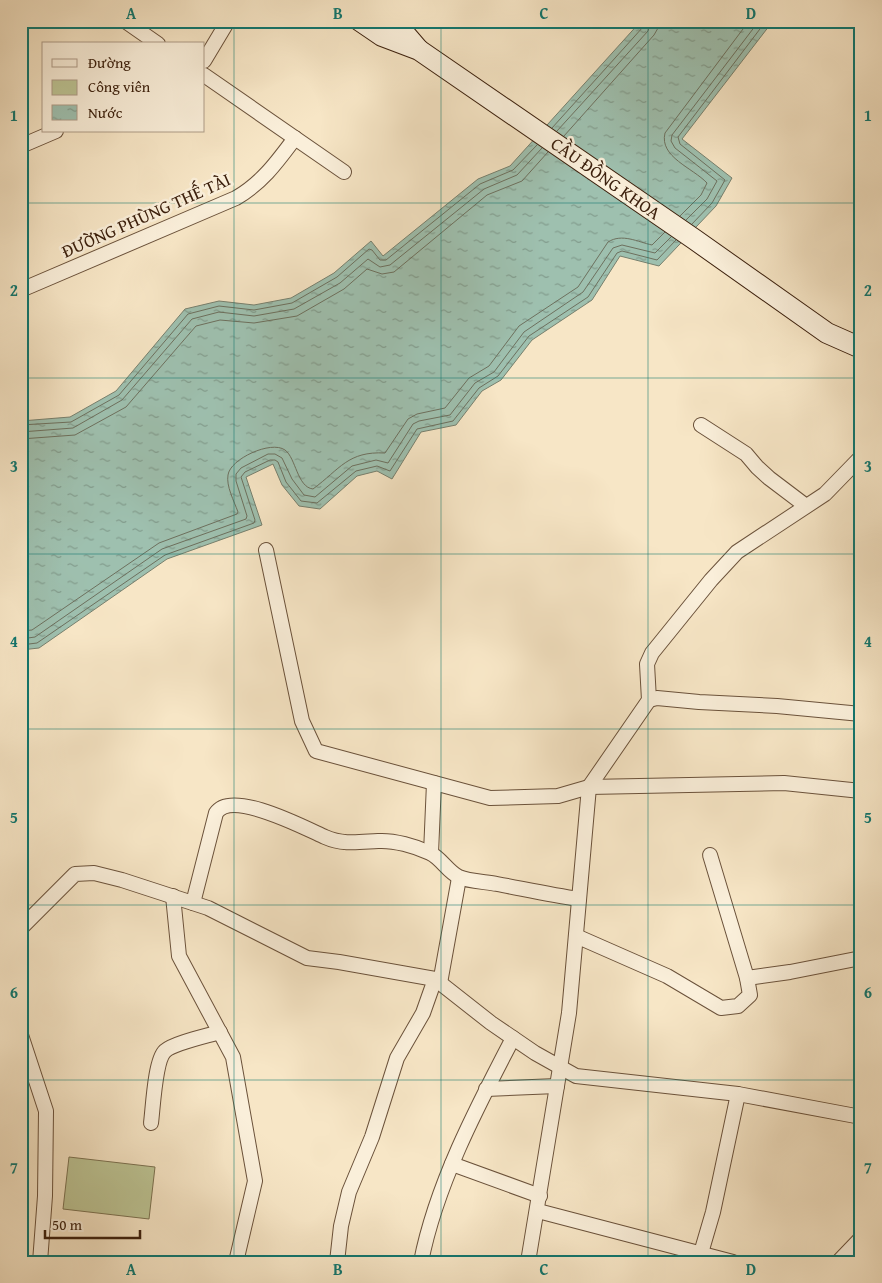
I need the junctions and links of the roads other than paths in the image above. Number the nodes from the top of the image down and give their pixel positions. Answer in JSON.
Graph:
{"nodes":[{"id":1,"x":125,"y":21,"type":"edge"},
{"id":2,"x":228,"y":21,"type":"edge"},
{"id":3,"x":360,"y":21,"type":"edge"},
{"id":4,"x":394,"y":21,"type":"edge"},
{"id":5,"x":155,"y":42,"type":"edge"},
{"id":6,"x":419,"y":50,"type":"junction"},
{"id":7,"x":205,"y":58,"type":"edge"},
{"id":8,"x":205,"y":76,"type":"edge"},
{"id":9,"x":54,"y":132,"type":"edge"},
{"id":10,"x":295,"y":138,"type":"junction"},
{"id":11,"x":21,"y":146,"type":"edge"},
{"id":12,"x":344,"y":172,"type":"dead end"},
{"id":13,"x":21,"y":290,"type":"edge"},
{"id":14,"x":861,"y":348,"type":"edge"},
{"id":15,"x":701,"y":425,"type":"dead end"},
{"id":16,"x":861,"y":457,"type":"edge"},
{"id":17,"x":806,"y":506,"type":"junction"},
{"id":18,"x":266,"y":550,"type":"dead end"},
{"id":19,"x":649,"y":700,"type":"junction"},
{"id":20,"x":861,"y":714,"type":"edge"},
{"id":21,"x":434,"y":783,"type":"junction"},
{"id":22,"x":589,"y":788,"type":"junction"},
{"id":23,"x":861,"y":791,"type":"edge"},
{"id":24,"x":431,"y":853,"type":"junction"},
{"id":25,"x":710,"y":855,"type":"dead end"},
{"id":26,"x":459,"y":878,"type":"junction"},
{"id":27,"x":173,"y":896,"type":"junction"},
{"id":28,"x":579,"y":899,"type":"junction"},
{"id":29,"x":193,"y":903,"type":"junction"},
{"id":30,"x":21,"y":928,"type":"edge"},
{"id":31,"x":576,"y":936,"type":"junction"},
{"id":32,"x":861,"y":958,"type":"edge"},
{"id":33,"x":747,"y":978,"type":"junction"},
{"id":34,"x":438,"y":981,"type":"junction"},
{"id":35,"x":220,"y":1032,"type":"junction"},
{"id":36,"x":21,"y":1035,"type":"edge"},
{"id":37,"x":513,"y":1038,"type":"junction"},
{"id":38,"x":560,"y":1067,"type":"junction"},
{"id":39,"x":557,"y":1086,"type":"junction"},
{"id":40,"x":486,"y":1089,"type":"junction"},
{"id":41,"x":738,"y":1094,"type":"junction"},
{"id":42,"x":861,"y":1117,"type":"edge"},
{"id":43,"x":151,"y":1123,"type":"dead end"},
{"id":44,"x":452,"y":1164,"type":"junction"},
{"id":45,"x":540,"y":1196,"type":"junction"},
{"id":46,"x":538,"y":1211,"type":"junction"},
{"id":47,"x":861,"y":1238,"type":"edge"},
{"id":48,"x":701,"y":1253,"type":"junction"},
{"id":49,"x":40,"y":1262,"type":"edge"},
{"id":50,"x":236,"y":1262,"type":"edge"},
{"id":51,"x":337,"y":1262,"type":"edge"},
{"id":52,"x":421,"y":1262,"type":"edge"},
{"id":53,"x":528,"y":1262,"type":"edge"},
{"id":54,"x":733,"y":1262,"type":"edge"},
{"id":55,"x":838,"y":1262,"type":"edge"}],
"edges":[{"from":1,"to":5,"type":"street"},
{"from":2,"to":7,"type":"street"},
{"from":3,"to":6,"type":"main road"},
{"from":4,"to":6,"type":"main road"},
{"from":6,"to":14,"type":"main road","name":"CẦU ĐỒNG KHOA"},
{"from":8,"to":10,"type":"street"},
{"from":9,"to":11,"type":"street"},
{"from":10,"to":12,"type":"street"},
{"from":10,"to":13,"type":"street","name":"ĐƯỜNG PHÙNG THẾ TÀI"},
{"from":15,"to":17,"type":"street"},
{"from":16,"to":17,"type":"street"},
{"from":17,"to":19,"type":"street"},
{"from":18,"to":21,"type":"street"},
{"from":19,"to":20,"type":"street"},
{"from":19,"to":22,"type":"street"},
{"from":21,"to":22,"type":"street"},
{"from":21,"to":24,"type":"street"},
{"from":22,"to":23,"type":"street"},
{"from":22,"to":28,"type":"street"},
{"from":24,"to":26,"type":"street"},
{"from":24,"to":29,"type":"street"},
{"from":25,"to":33,"type":"street"},
{"from":26,"to":28,"type":"street"},
{"from":26,"to":34,"type":"street"},
{"from":27,"to":29,"type":"street"},
{"from":27,"to":30,"type":"street"},
{"from":27,"to":35,"type":"street"},
{"from":28,"to":31,"type":"street"},
{"from":29,"to":34,"type":"street"},
{"from":31,"to":33,"type":"street"},
{"from":31,"to":38,"type":"street"},
{"from":32,"to":33,"type":"street"},
{"from":34,"to":37,"type":"street"},
{"from":34,"to":51,"type":"street"},
{"from":35,"to":43,"type":"street"},
{"from":35,"to":50,"type":"street"},
{"from":36,"to":49,"type":"street"},
{"from":37,"to":38,"type":"street"},
{"from":37,"to":40,"type":"street"},
{"from":38,"to":39,"type":"street"},
{"from":38,"to":41,"type":"street"},
{"from":39,"to":40,"type":"street"},
{"from":39,"to":45,"type":"street"},
{"from":40,"to":44,"type":"street"},
{"from":41,"to":42,"type":"street"},
{"from":41,"to":48,"type":"street"},
{"from":44,"to":45,"type":"street"},
{"from":44,"to":52,"type":"street"},
{"from":45,"to":46,"type":"street"},
{"from":46,"to":48,"type":"street"},
{"from":46,"to":53,"type":"street"},
{"from":47,"to":55,"type":"street"},
{"from":48,"to":54,"type":"street"}]}
